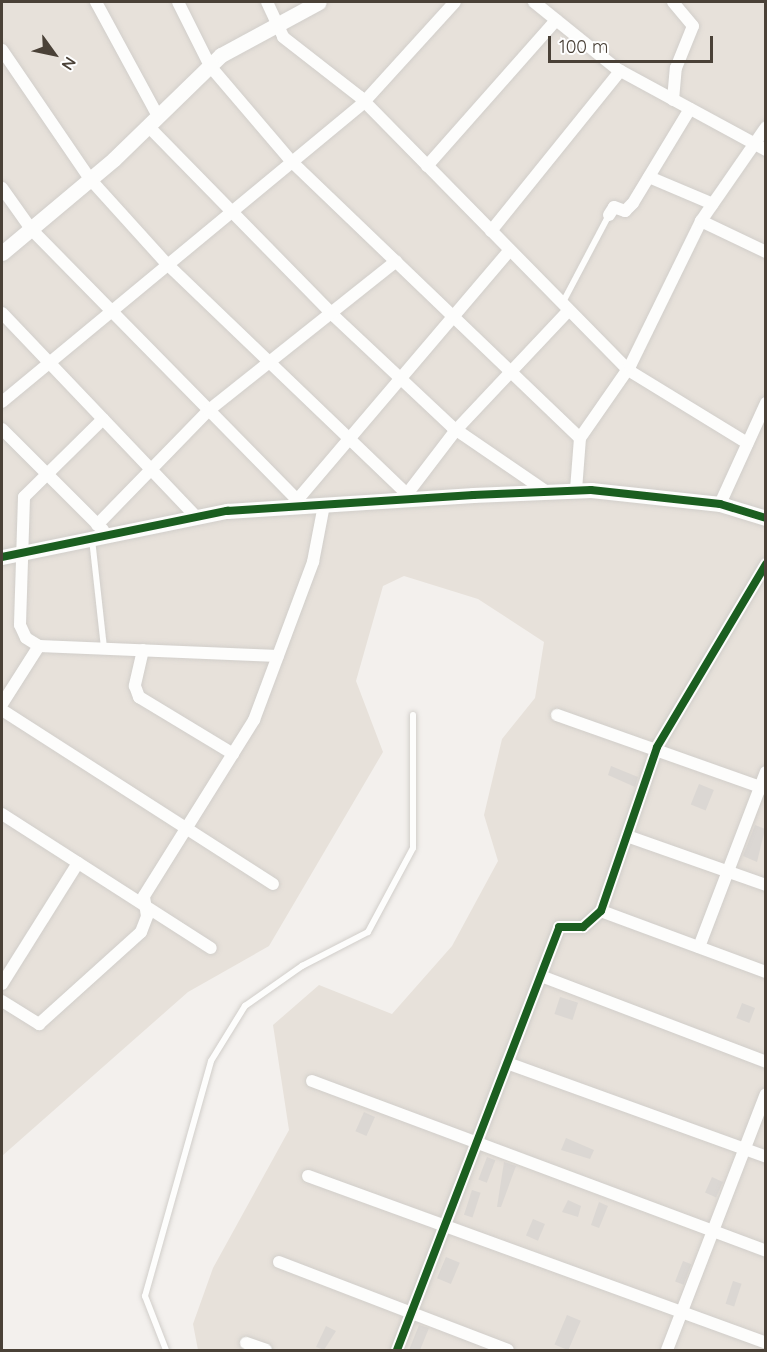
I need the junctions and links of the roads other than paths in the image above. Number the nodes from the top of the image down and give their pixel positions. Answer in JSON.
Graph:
{"nodes":[{"id":1,"x":96,"y":2,"type":"edge"},
{"id":2,"x":178,"y":2,"type":"edge"},
{"id":3,"x":267,"y":2,"type":"edge"},
{"id":4,"x":319,"y":2,"type":"edge"},
{"id":5,"x":455,"y":2,"type":"edge"},
{"id":6,"x":534,"y":2,"type":"edge"},
{"id":7,"x":673,"y":2,"type":"edge"},
{"id":8,"x":556,"y":20,"type":"junction"},
{"id":9,"x":279,"y":23,"type":"junction"},
{"id":10,"x":3,"y":54,"type":"edge"},
{"id":11,"x":210,"y":66,"type":"junction"},
{"id":12,"x":620,"y":71,"type":"junction"},
{"id":13,"x":673,"y":100,"type":"junction"},
{"id":14,"x":364,"y":102,"type":"junction"},
{"id":15,"x":690,"y":109,"type":"junction"},
{"id":16,"x":153,"y":121,"type":"junction"},
{"id":17,"x":765,"y":127,"type":"edge"},
{"id":18,"x":760,"y":147,"type":"edge"},
{"id":19,"x":291,"y":161,"type":"junction"},
{"id":20,"x":428,"y":166,"type":"junction"},
{"id":21,"x":649,"y":177,"type":"junction"},
{"id":22,"x":90,"y":179,"type":"junction"},
{"id":23,"x":2,"y":188,"type":"edge"},
{"id":24,"x":713,"y":204,"type":"junction"},
{"id":25,"x":231,"y":211,"type":"junction"},
{"id":26,"x":609,"y":215,"type":"joint"},
{"id":27,"x":701,"y":221,"type":"junction"},
{"id":28,"x":30,"y":228,"type":"junction"},
{"id":29,"x":491,"y":231,"type":"junction"},
{"id":30,"x":508,"y":252,"type":"junction"},
{"id":31,"x":765,"y":252,"type":"edge"},
{"id":32,"x":2,"y":253,"type":"edge"},
{"id":33,"x":396,"y":261,"type":"junction"},
{"id":34,"x":166,"y":263,"type":"junction"},
{"id":35,"x":565,"y":308,"type":"junction"},
{"id":36,"x":110,"y":309,"type":"junction"},
{"id":37,"x":2,"y":313,"type":"edge"},
{"id":38,"x":331,"y":313,"type":"junction"},
{"id":39,"x":454,"y":317,"type":"junction"},
{"id":40,"x":48,"y":362,"type":"junction"},
{"id":41,"x":269,"y":362,"type":"junction"},
{"id":42,"x":628,"y":370,"type":"junction"},
{"id":43,"x":511,"y":372,"type":"junction"},
{"id":44,"x":400,"y":379,"type":"junction"},
{"id":45,"x":2,"y":402,"type":"edge"},
{"id":46,"x":765,"y":403,"type":"edge"},
{"id":47,"x":209,"y":410,"type":"junction"},
{"id":48,"x":103,"y":419,"type":"junction"},
{"id":49,"x":2,"y":429,"type":"edge"},
{"id":50,"x":456,"y":430,"type":"junction"},
{"id":51,"x":580,"y":438,"type":"junction"},
{"id":52,"x":349,"y":439,"type":"junction"},
{"id":53,"x":747,"y":443,"type":"junction"},
{"id":54,"x":151,"y":470,"type":"junction"},
{"id":55,"x":47,"y":474,"type":"junction"},
{"id":56,"x":576,"y":490,"type":"junction"},
{"id":57,"x":547,"y":492,"type":"junction"},
{"id":58,"x":410,"y":497,"type":"junction"},
{"id":59,"x":301,"y":502,"type":"junction"},
{"id":60,"x":720,"y":504,"type":"junction"},
{"id":61,"x":324,"y":505,"type":"junction"},
{"id":62,"x":196,"y":517,"type":"junction"},
{"id":63,"x":765,"y":518,"type":"edge"},
{"id":64,"x":99,"y":533,"type":"junction"},
{"id":65,"x":24,"y":553,"type":"junction"},
{"id":66,"x":2,"y":557,"type":"edge"},
{"id":67,"x":765,"y":564,"type":"edge"},
{"id":68,"x":39,"y":646,"type":"junction"},
{"id":69,"x":104,"y":649,"type":"junction"},
{"id":70,"x":143,"y":650,"type":"junction"},
{"id":71,"x":278,"y":656,"type":"junction"},
{"id":72,"x":2,"y":704,"type":"edge"},
{"id":73,"x":2,"y":710,"type":"edge"},
{"id":74,"x":413,"y":715,"type":"dead end"},
{"id":75,"x":557,"y":715,"type":"dead end"},
{"id":76,"x":656,"y":750,"type":"junction"},
{"id":77,"x":232,"y":754,"type":"junction"},
{"id":78,"x":765,"y":772,"type":"edge"},
{"id":79,"x":761,"y":788,"type":"edge"},
{"id":80,"x":2,"y":814,"type":"edge"},
{"id":81,"x":186,"y":829,"type":"junction"},
{"id":82,"x":627,"y":836,"type":"junction"},
{"id":83,"x":78,"y":863,"type":"junction"},
{"id":84,"x":726,"y":871,"type":"junction"},
{"id":85,"x":273,"y":884,"type":"dead end"},
{"id":86,"x":765,"y":885,"type":"edge"},
{"id":87,"x":145,"y":906,"type":"junction"},
{"id":88,"x":602,"y":910,"type":"junction"},
{"id":89,"x":699,"y":947,"type":"junction"},
{"id":90,"x":211,"y":948,"type":"dead end"},
{"id":91,"x":765,"y":972,"type":"edge"},
{"id":92,"x":541,"y":976,"type":"junction"},
{"id":93,"x":2,"y":984,"type":"edge"},
{"id":94,"x":2,"y":1000,"type":"edge"},
{"id":95,"x":765,"y":1062,"type":"edge"},
{"id":96,"x":507,"y":1063,"type":"junction"},
{"id":97,"x":312,"y":1081,"type":"dead end"},
{"id":98,"x":765,"y":1094,"type":"edge"},
{"id":99,"x":477,"y":1143,"type":"junction"},
{"id":100,"x":745,"y":1150,"type":"junction"},
{"id":101,"x":765,"y":1157,"type":"edge"},
{"id":102,"x":308,"y":1176,"type":"dead end"},
{"id":103,"x":445,"y":1226,"type":"junction"},
{"id":104,"x":712,"y":1231,"type":"junction"},
{"id":105,"x":765,"y":1251,"type":"edge"},
{"id":106,"x":279,"y":1262,"type":"dead end"},
{"id":107,"x":681,"y":1312,"type":"junction"},
{"id":108,"x":412,"y":1313,"type":"junction"},
{"id":109,"x":246,"y":1343,"type":"dead end"},
{"id":110,"x":764,"y":1343,"type":"edge"},
{"id":111,"x":166,"y":1350,"type":"edge"},
{"id":112,"x":266,"y":1350,"type":"edge"},
{"id":113,"x":397,"y":1350,"type":"edge"},
{"id":114,"x":508,"y":1350,"type":"edge"},
{"id":115,"x":667,"y":1350,"type":"edge"}],
"edges":[{"from":1,"to":16,"type":"street"},
{"from":2,"to":11,"type":"street"},
{"from":3,"to":9,"type":"street"},
{"from":4,"to":9,"type":"street"},
{"from":5,"to":14,"type":"street"},
{"from":6,"to":8,"type":"street"},
{"from":7,"to":13,"type":"street"},
{"from":8,"to":12,"type":"street"},
{"from":8,"to":20,"type":"street"},
{"from":9,"to":11,"type":"street"},
{"from":9,"to":14,"type":"street"},
{"from":10,"to":22,"type":"street"},
{"from":11,"to":16,"type":"street"},
{"from":11,"to":19,"type":"street"},
{"from":12,"to":13,"type":"street"},
{"from":12,"to":29,"type":"street"},
{"from":13,"to":15,"type":"street"},
{"from":14,"to":19,"type":"street"},
{"from":14,"to":20,"type":"street"},
{"from":15,"to":18,"type":"street"},
{"from":15,"to":21,"type":"street"},
{"from":16,"to":22,"type":"street"},
{"from":16,"to":25,"type":"street"},
{"from":17,"to":18,"type":"street"},
{"from":18,"to":24,"type":"street"},
{"from":19,"to":25,"type":"street"},
{"from":19,"to":33,"type":"street"},
{"from":20,"to":29,"type":"street"},
{"from":21,"to":24,"type":"street"},
{"from":21,"to":26,"type":"street"},
{"from":22,"to":28,"type":"street"},
{"from":22,"to":34,"type":"street"},
{"from":23,"to":28,"type":"street"},
{"from":24,"to":27,"type":"street"},
{"from":25,"to":34,"type":"street"},
{"from":25,"to":38,"type":"street"},
{"from":26,"to":35,"type":"lane"},
{"from":27,"to":31,"type":"street"},
{"from":27,"to":42,"type":"street"},
{"from":28,"to":32,"type":"street"},
{"from":28,"to":36,"type":"street"},
{"from":29,"to":30,"type":"street"},
{"from":30,"to":35,"type":"street"},
{"from":30,"to":39,"type":"street"},
{"from":33,"to":38,"type":"street"},
{"from":33,"to":39,"type":"street"},
{"from":34,"to":36,"type":"street"},
{"from":34,"to":41,"type":"street"},
{"from":35,"to":42,"type":"street"},
{"from":35,"to":43,"type":"street"},
{"from":36,"to":40,"type":"street"},
{"from":36,"to":47,"type":"street"},
{"from":37,"to":40,"type":"street"},
{"from":38,"to":41,"type":"street"},
{"from":38,"to":44,"type":"street"},
{"from":39,"to":43,"type":"street"},
{"from":39,"to":44,"type":"street"},
{"from":40,"to":45,"type":"street"},
{"from":40,"to":48,"type":"street"},
{"from":41,"to":47,"type":"street"},
{"from":41,"to":52,"type":"street"},
{"from":42,"to":51,"type":"street"},
{"from":42,"to":53,"type":"street"},
{"from":43,"to":50,"type":"street"},
{"from":43,"to":51,"type":"street"},
{"from":44,"to":50,"type":"street"},
{"from":44,"to":52,"type":"street"},
{"from":46,"to":53,"type":"street"},
{"from":47,"to":54,"type":"street"},
{"from":47,"to":59,"type":"street"},
{"from":48,"to":54,"type":"street"},
{"from":48,"to":55,"type":"street"},
{"from":49,"to":55,"type":"street"},
{"from":50,"to":57,"type":"street"},
{"from":50,"to":58,"type":"street"},
{"from":51,"to":56,"type":"street"},
{"from":52,"to":58,"type":"street"},
{"from":52,"to":59,"type":"street"},
{"from":53,"to":60,"type":"street"},
{"from":54,"to":62,"type":"street"},
{"from":54,"to":64,"type":"street"},
{"from":55,"to":64,"type":"street"},
{"from":55,"to":65,"type":"street"},
{"from":56,"to":57,"type":"street"},
{"from":56,"to":60,"type":"street"},
{"from":57,"to":58,"type":"street"},
{"from":58,"to":61,"type":"street"},
{"from":59,"to":61,"type":"street"},
{"from":59,"to":62,"type":"street"},
{"from":60,"to":63,"type":"street"},
{"from":61,"to":71,"type":"street"},
{"from":62,"to":64,"type":"street"},
{"from":64,"to":65,"type":"street"},
{"from":64,"to":69,"type":"lane"},
{"from":65,"to":66,"type":"street"},
{"from":65,"to":68,"type":"street"},
{"from":67,"to":76,"type":"street"},
{"from":68,"to":69,"type":"street"},
{"from":68,"to":72,"type":"street"},
{"from":69,"to":70,"type":"street"},
{"from":70,"to":71,"type":"street"},
{"from":70,"to":77,"type":"street"},
{"from":71,"to":77,"type":"street"},
{"from":73,"to":81,"type":"street"},
{"from":74,"to":111,"type":"lane"},
{"from":75,"to":76,"type":"street"},
{"from":76,"to":79,"type":"street"},
{"from":76,"to":82,"type":"street"},
{"from":77,"to":81,"type":"street"},
{"from":78,"to":79,"type":"street"},
{"from":79,"to":84,"type":"street"},
{"from":80,"to":83,"type":"street"},
{"from":81,"to":85,"type":"street"},
{"from":81,"to":87,"type":"street"},
{"from":82,"to":84,"type":"street"},
{"from":82,"to":88,"type":"street"},
{"from":83,"to":87,"type":"street"},
{"from":83,"to":93,"type":"street"},
{"from":84,"to":86,"type":"street"},
{"from":84,"to":89,"type":"street"},
{"from":87,"to":90,"type":"street"},
{"from":87,"to":94,"type":"street"},
{"from":88,"to":89,"type":"street"},
{"from":88,"to":92,"type":"street"},
{"from":89,"to":91,"type":"street"},
{"from":92,"to":95,"type":"street"},
{"from":92,"to":96,"type":"street"},
{"from":96,"to":99,"type":"street"},
{"from":96,"to":100,"type":"street"},
{"from":97,"to":99,"type":"street"},
{"from":98,"to":100,"type":"street"},
{"from":99,"to":103,"type":"street"},
{"from":99,"to":104,"type":"street"},
{"from":100,"to":101,"type":"street"},
{"from":100,"to":104,"type":"street"},
{"from":102,"to":103,"type":"street"},
{"from":103,"to":107,"type":"street"},
{"from":103,"to":108,"type":"street"},
{"from":104,"to":105,"type":"street"},
{"from":104,"to":107,"type":"street"},
{"from":106,"to":108,"type":"street"},
{"from":107,"to":110,"type":"street"},
{"from":107,"to":115,"type":"street"},
{"from":108,"to":113,"type":"street"},
{"from":108,"to":114,"type":"street"},
{"from":109,"to":112,"type":"street"}]}
